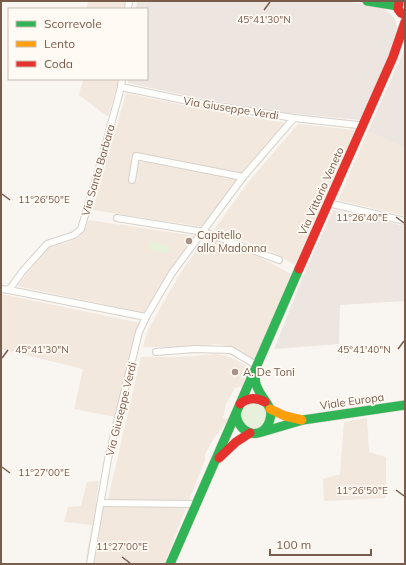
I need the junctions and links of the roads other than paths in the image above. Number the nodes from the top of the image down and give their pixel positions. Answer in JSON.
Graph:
{"nodes":[{"id":1,"x":367,"y":1,"type":"edge"},
{"id":2,"x":399,"y":4,"type":"edge"},
{"id":3,"x":405,"y":15,"type":"edge"},
{"id":4,"x":405,"y":22,"type":"edge"},
{"id":5,"x":122,"y":80,"type":"edge"},
{"id":6,"x":121,"y":87,"type":"junction"},
{"id":7,"x":294,"y":118,"type":"junction"},
{"id":8,"x":362,"y":127,"type":"junction"},
{"id":9,"x":243,"y":177,"type":"junction"},
{"id":10,"x":132,"y":180,"type":"dead end"},
{"id":11,"x":328,"y":203,"type":"junction"},
{"id":12,"x":117,"y":218,"type":"dead end"},
{"id":13,"x":405,"y":221,"type":"edge"},
{"id":14,"x":204,"y":232,"type":"junction"},
{"id":15,"x":280,"y":260,"type":"dead end"},
{"id":16,"x":1,"y":289,"type":"edge"},
{"id":17,"x":9,"y":290,"type":"junction"},
{"id":18,"x":146,"y":317,"type":"junction"},
{"id":19,"x":156,"y":352,"type":"dead end"},
{"id":20,"x":256,"y":367,"type":"junction"},
{"id":21,"x":405,"y":405,"type":"edge"},
{"id":22,"x":268,"y":406,"type":"junction"},
{"id":23,"x":238,"y":408,"type":"junction"},
{"id":24,"x":303,"y":420,"type":"junction"},
{"id":25,"x":262,"y":432,"type":"junction"},
{"id":26,"x":250,"y":433,"type":"junction"},
{"id":27,"x":213,"y":465,"type":"junction"},
{"id":28,"x":100,"y":503,"type":"junction"},
{"id":29,"x":196,"y":504,"type":"junction"},
{"id":30,"x":90,"y":564,"type":"edge"},
{"id":31,"x":170,"y":564,"type":"edge"}],
"edges":[{"from":1,"to":2,"type":"main road"},
{"from":2,"to":3,"type":"main road"},
{"from":4,"to":8,"type":"main road","name":"Via Vittorio Veneto"},
{"from":5,"to":6,"type":"street","name":"Via Santa Barbara"},
{"from":6,"to":7,"type":"street","name":"Via Giuseppe Verdi"},
{"from":6,"to":17,"type":"street","name":"Via Santa Barbara"},
{"from":7,"to":8,"type":"street","name":"Via Giuseppe Verdi"},
{"from":7,"to":9,"type":"street","name":"Via Giuseppe Verdi"},
{"from":8,"to":11,"type":"main road","name":"Via Vittorio Veneto"},
{"from":9,"to":10,"type":"street"},
{"from":9,"to":14,"type":"street","name":"Via Giuseppe Verdi"},
{"from":11,"to":13,"type":"street"},
{"from":11,"to":20,"type":"main road","name":"Via Vittorio Veneto"},
{"from":12,"to":14,"type":"street"},
{"from":14,"to":15,"type":"street"},
{"from":14,"to":18,"type":"street","name":"Via Giuseppe Verdi"},
{"from":16,"to":17,"type":"street"},
{"from":17,"to":18,"type":"street"},
{"from":18,"to":28,"type":"street","name":"Via Giuseppe Verdi"},
{"from":19,"to":20,"type":"street"},
{"from":20,"to":22,"type":"main road","name":"Via Vittorio Veneto"},
{"from":20,"to":23,"type":"main road","name":"Via Vittorio Veneto"},
{"from":21,"to":24,"type":"main road","name":"Viale Europa"},
{"from":22,"to":23,"type":"main road"},
{"from":22,"to":24,"type":"main road","name":"Viale Europa"},
{"from":22,"to":25,"type":"main road"},
{"from":23,"to":26,"type":"main road"},
{"from":23,"to":27,"type":"main road","name":"Via Vittorio Veneto"},
{"from":24,"to":25,"type":"main road","name":"Viale Europa"},
{"from":25,"to":26,"type":"main road"},
{"from":26,"to":27,"type":"main road","name":"Via Vittorio Veneto"},
{"from":27,"to":29,"type":"main road","name":"Via Vittorio Veneto"},
{"from":28,"to":29,"type":"street"},
{"from":28,"to":30,"type":"street","name":"Via Giuseppe Verdi"},
{"from":29,"to":31,"type":"main road","name":"Via Vittorio Veneto"}]}
